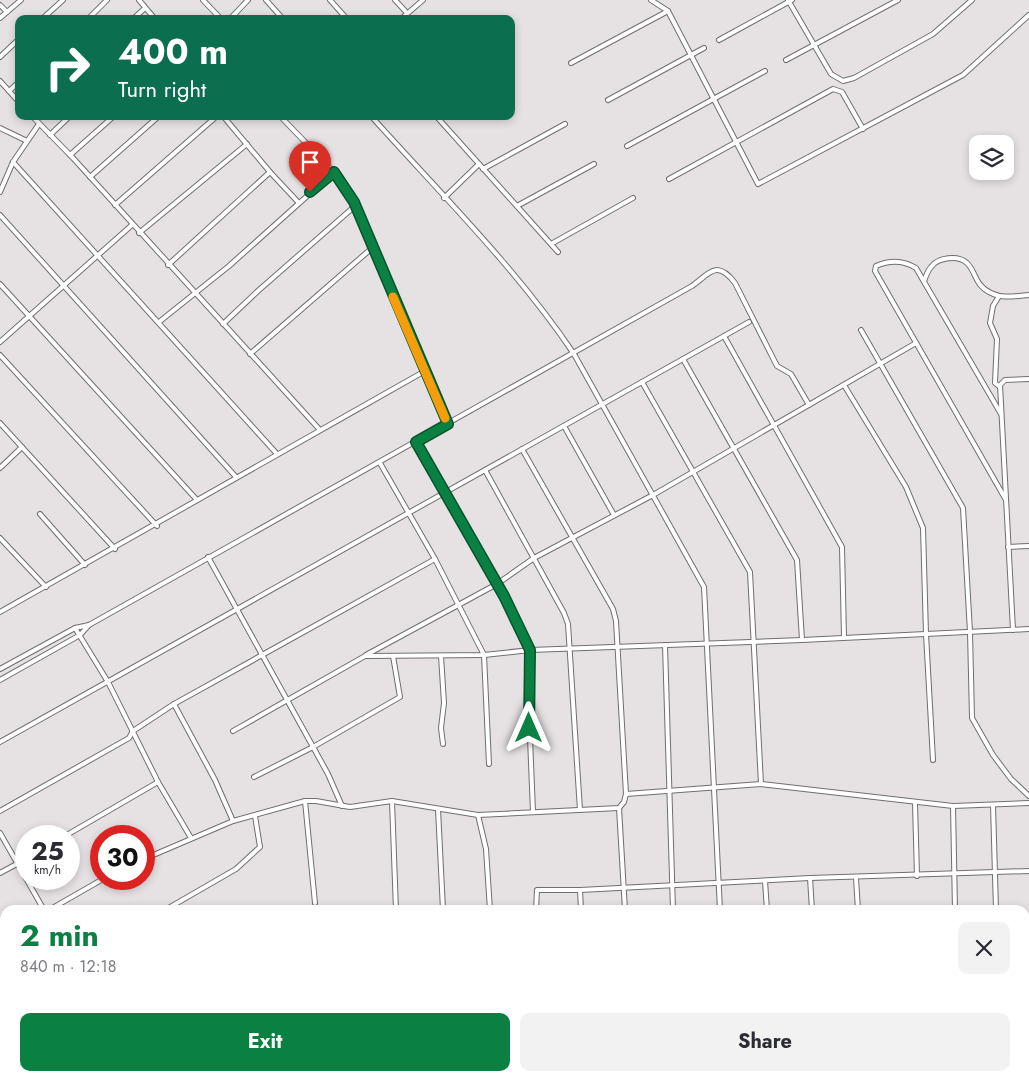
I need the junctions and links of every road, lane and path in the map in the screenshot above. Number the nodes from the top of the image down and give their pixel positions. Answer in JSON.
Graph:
{"nodes":[{"id":1,"x":21,"y":0,"type":"edge"},
{"id":2,"x":63,"y":0,"type":"edge"},
{"id":3,"x":107,"y":0,"type":"edge"},
{"id":4,"x":139,"y":0,"type":"edge"},
{"id":5,"x":203,"y":0,"type":"edge"},
{"id":6,"x":248,"y":0,"type":"edge"},
{"id":7,"x":266,"y":0,"type":"edge"},
{"id":8,"x":330,"y":0,"type":"edge"},
{"id":9,"x":395,"y":0,"type":"edge"},
{"id":10,"x":424,"y":0,"type":"edge"},
{"id":11,"x":651,"y":0,"type":"edge"},
{"id":12,"x":898,"y":0,"type":"edge"},
{"id":13,"x":972,"y":0,"type":"edge"},
{"id":14,"x":790,"y":1,"type":"edge"},
{"id":15,"x":0,"y":5,"type":"edge"},
{"id":16,"x":144,"y":9,"type":"junction"},
{"id":17,"x":668,"y":11,"type":"junction"},
{"id":18,"x":7,"y":12,"type":"junction"},
{"id":19,"x":407,"y":13,"type":"joint"},
{"id":20,"x":46,"y":15,"type":"edge"},
{"id":21,"x":92,"y":15,"type":"edge"},
{"id":22,"x":137,"y":15,"type":"edge"},
{"id":23,"x":151,"y":15,"type":"edge"},
{"id":24,"x":217,"y":15,"type":"edge"},
{"id":25,"x":234,"y":15,"type":"edge"},
{"id":26,"x":279,"y":15,"type":"edge"},
{"id":27,"x":343,"y":15,"type":"edge"},
{"id":28,"x":1029,"y":15,"type":"edge"},
{"id":29,"x":0,"y":18,"type":"edge"},
{"id":30,"x":719,"y":40,"type":"dead end"},
{"id":31,"x":15,"y":43,"type":"edge"},
{"id":32,"x":814,"y":46,"type":"junction"},
{"id":33,"x":704,"y":48,"type":"dead end"},
{"id":34,"x":691,"y":55,"type":"junction"},
{"id":35,"x":0,"y":57,"type":"edge"},
{"id":36,"x":786,"y":60,"type":"dead end"},
{"id":37,"x":571,"y":63,"type":"dead end"},
{"id":38,"x":764,"y":71,"type":"dead end"},
{"id":39,"x":0,"y":81,"type":"edge"},
{"id":40,"x":15,"y":86,"type":"edge"},
{"id":41,"x":9,"y":91,"type":"junction"},
{"id":42,"x":15,"y":98,"type":"edge"},
{"id":43,"x":713,"y":98,"type":"junction"},
{"id":44,"x":608,"y":100,"type":"dead end"},
{"id":45,"x":36,"y":120,"type":"edge"},
{"id":46,"x":66,"y":120,"type":"edge"},
{"id":47,"x":109,"y":120,"type":"edge"},
{"id":48,"x":154,"y":120,"type":"edge"},
{"id":49,"x":212,"y":120,"type":"edge"},
{"id":50,"x":226,"y":120,"type":"edge"},
{"id":51,"x":284,"y":120,"type":"edge"},
{"id":52,"x":375,"y":120,"type":"edge"},
{"id":53,"x":440,"y":120,"type":"edge"},
{"id":54,"x":39,"y":124,"type":"junction"},
{"id":55,"x":565,"y":124,"type":"dead end"},
{"id":56,"x":0,"y":128,"type":"edge"},
{"id":57,"x":863,"y":129,"type":"junction"},
{"id":58,"x":50,"y":135,"type":"junction"},
{"id":59,"x":26,"y":141,"type":"junction"},
{"id":60,"x":736,"y":142,"type":"junction"},
{"id":61,"x":246,"y":144,"type":"junction"},
{"id":62,"x":627,"y":146,"type":"dead end"},
{"id":63,"x":70,"y":155,"type":"junction"},
{"id":64,"x":13,"y":162,"type":"junction"},
{"id":65,"x":479,"y":164,"type":"junction"},
{"id":66,"x":594,"y":164,"type":"dead end"},
{"id":67,"x":483,"y":168,"type":"junction"},
{"id":68,"x":270,"y":172,"type":"junction"},
{"id":69,"x":334,"y":172,"type":"junction"},
{"id":70,"x":90,"y":177,"type":"junction"},
{"id":71,"x":669,"y":179,"type":"dead end"},
{"id":72,"x":0,"y":192,"type":"edge"},
{"id":73,"x":444,"y":198,"type":"junction"},
{"id":74,"x":634,"y":198,"type":"dead end"},
{"id":75,"x":298,"y":202,"type":"junction"},
{"id":76,"x":115,"y":205,"type":"junction"},
{"id":77,"x":355,"y":206,"type":"junction"},
{"id":78,"x":517,"y":206,"type":"junction"},
{"id":79,"x":0,"y":215,"type":"edge"},
{"id":80,"x":132,"y":225,"type":"junction"},
{"id":81,"x":139,"y":233,"type":"junction"},
{"id":82,"x":551,"y":244,"type":"junction"},
{"id":83,"x":372,"y":248,"type":"junction"},
{"id":84,"x":558,"y":252,"type":"dead end"},
{"id":85,"x":99,"y":256,"type":"junction"},
{"id":86,"x":168,"y":265,"type":"junction"},
{"id":87,"x":924,"y":281,"type":"junction"},
{"id":88,"x":0,"y":284,"type":"edge"},
{"id":89,"x":64,"y":287,"type":"junction"},
{"id":90,"x":193,"y":292,"type":"junction"},
{"id":91,"x":1029,"y":295,"type":"edge"},
{"id":92,"x":1000,"y":296,"type":"junction"},
{"id":93,"x":29,"y":318,"type":"junction"},
{"id":94,"x":159,"y":322,"type":"junction"},
{"id":95,"x":749,"y":322,"type":"dead end"},
{"id":96,"x":223,"y":324,"type":"junction"},
{"id":97,"x":861,"y":330,"type":"dead end"},
{"id":98,"x":724,"y":336,"type":"junction"},
{"id":99,"x":0,"y":342,"type":"edge"},
{"id":100,"x":916,"y":344,"type":"junction"},
{"id":101,"x":250,"y":354,"type":"junction"},
{"id":102,"x":574,"y":354,"type":"junction"},
{"id":103,"x":0,"y":355,"type":"edge"},
{"id":104,"x":683,"y":359,"type":"junction"},
{"id":105,"x":882,"y":363,"type":"junction"},
{"id":106,"x":425,"y":371,"type":"junction"},
{"id":107,"x":1029,"y":380,"type":"edge"},
{"id":108,"x":642,"y":382,"type":"junction"},
{"id":109,"x":844,"y":385,"type":"junction"},
{"id":110,"x":1000,"y":387,"type":"junction"},
{"id":111,"x":602,"y":405,"type":"junction"},
{"id":112,"x":809,"y":405,"type":"junction"},
{"id":113,"x":1002,"y":414,"type":"junction"},
{"id":114,"x":0,"y":423,"type":"edge"},
{"id":115,"x":448,"y":424,"type":"junction"},
{"id":116,"x":774,"y":425,"type":"junction"},
{"id":117,"x":564,"y":426,"type":"junction"},
{"id":118,"x":320,"y":430,"type":"junction"},
{"id":119,"x":416,"y":442,"type":"junction"},
{"id":120,"x":22,"y":447,"type":"junction"},
{"id":121,"x":734,"y":448,"type":"junction"},
{"id":122,"x":522,"y":449,"type":"junction"},
{"id":123,"x":277,"y":454,"type":"junction"},
{"id":124,"x":380,"y":463,"type":"junction"},
{"id":125,"x":0,"y":468,"type":"edge"},
{"id":126,"x":485,"y":470,"type":"junction"},
{"id":127,"x":694,"y":471,"type":"junction"},
{"id":128,"x":236,"y":477,"type":"junction"},
{"id":129,"x":446,"y":492,"type":"junction"},
{"id":130,"x":652,"y":495,"type":"junction"},
{"id":131,"x":198,"y":500,"type":"junction"},
{"id":132,"x":1006,"y":500,"type":"junction"},
{"id":133,"x":408,"y":513,"type":"junction"},
{"id":134,"x":40,"y":514,"type":"dead end"},
{"id":135,"x":614,"y":515,"type":"junction"},
{"id":136,"x":157,"y":526,"type":"junction"},
{"id":137,"x":573,"y":537,"type":"junction"},
{"id":138,"x":0,"y":538,"type":"edge"},
{"id":139,"x":1029,"y":546,"type":"edge"},
{"id":140,"x":1008,"y":547,"type":"junction"},
{"id":141,"x":115,"y":549,"type":"junction"},
{"id":142,"x":208,"y":557,"type":"junction"},
{"id":143,"x":534,"y":558,"type":"junction"},
{"id":144,"x":435,"y":559,"type":"junction"},
{"id":145,"x":85,"y":565,"type":"junction"},
{"id":146,"x":497,"y":584,"type":"junction"},
{"id":147,"x":46,"y":587,"type":"junction"},
{"id":148,"x":459,"y":605,"type":"junction"},
{"id":149,"x":237,"y":609,"type":"junction"},
{"id":150,"x":0,"y":612,"type":"edge"},
{"id":151,"x":89,"y":625,"type":"junction"},
{"id":152,"x":75,"y":628,"type":"junction"},
{"id":153,"x":1029,"y":629,"type":"edge"},
{"id":154,"x":1012,"y":630,"type":"junction"},
{"id":155,"x":970,"y":632,"type":"junction"},
{"id":156,"x":926,"y":634,"type":"junction"},
{"id":157,"x":80,"y":636,"type":"junction"},
{"id":158,"x":844,"y":637,"type":"junction"},
{"id":159,"x":802,"y":640,"type":"junction"},
{"id":160,"x":754,"y":642,"type":"junction"},
{"id":161,"x":707,"y":643,"type":"junction"},
{"id":162,"x":665,"y":645,"type":"junction"},
{"id":163,"x":619,"y":648,"type":"junction"},
{"id":164,"x":572,"y":649,"type":"junction"},
{"id":165,"x":530,"y":650,"type":"junction"},
{"id":166,"x":262,"y":654,"type":"junction"},
{"id":167,"x":484,"y":654,"type":"junction"},
{"id":168,"x":364,"y":656,"type":"junction"},
{"id":169,"x":393,"y":656,"type":"junction"},
{"id":170,"x":441,"y":656,"type":"junction"},
{"id":171,"x":0,"y":670,"type":"edge"},
{"id":172,"x":0,"y":680,"type":"edge"},
{"id":173,"x":108,"y":682,"type":"junction"},
{"id":174,"x":288,"y":701,"type":"junction"},
{"id":175,"x":174,"y":704,"type":"junction"},
{"id":176,"x":133,"y":731,"type":"junction"},
{"id":177,"x":233,"y":731,"type":"dead end"},
{"id":178,"x":0,"y":742,"type":"edge"},
{"id":179,"x":443,"y":744,"type":"dead end"},
{"id":180,"x":313,"y":747,"type":"junction"},
{"id":181,"x":933,"y":760,"type":"dead end"},
{"id":182,"x":489,"y":764,"type":"dead end"},
{"id":183,"x":254,"y":777,"type":"dead end"},
{"id":184,"x":158,"y":782,"type":"junction"},
{"id":185,"x":761,"y":784,"type":"junction"},
{"id":186,"x":713,"y":788,"type":"junction"},
{"id":187,"x":668,"y":791,"type":"junction"},
{"id":188,"x":626,"y":794,"type":"junction"},
{"id":189,"x":1029,"y":796,"type":"edge"},
{"id":190,"x":305,"y":801,"type":"junction"},
{"id":191,"x":392,"y":801,"type":"junction"},
{"id":192,"x":915,"y":803,"type":"junction"},
{"id":193,"x":1029,"y":803,"type":"edge"},
{"id":194,"x":993,"y":805,"type":"junction"},
{"id":195,"x":342,"y":806,"type":"junction"},
{"id":196,"x":953,"y":806,"type":"junction"},
{"id":197,"x":619,"y":808,"type":"junction"},
{"id":198,"x":438,"y":809,"type":"junction"},
{"id":199,"x":580,"y":810,"type":"junction"},
{"id":200,"x":0,"y":811,"type":"edge"},
{"id":201,"x":532,"y":812,"type":"junction"},
{"id":202,"x":478,"y":815,"type":"junction"},
{"id":203,"x":255,"y":816,"type":"junction"},
{"id":204,"x":233,"y":821,"type":"junction"},
{"id":205,"x":80,"y":827,"type":"edge"},
{"id":206,"x":0,"y":833,"type":"edge"},
{"id":207,"x":191,"y":838,"type":"junction"},
{"id":208,"x":155,"y":854,"type":"edge"},
{"id":209,"x":15,"y":859,"type":"edge"},
{"id":210,"x":15,"y":866,"type":"edge"},
{"id":211,"x":1029,"y":871,"type":"edge"},
{"id":212,"x":996,"y":872,"type":"junction"},
{"id":213,"x":0,"y":873,"type":"edge"},
{"id":214,"x":954,"y":874,"type":"junction"},
{"id":215,"x":917,"y":876,"type":"junction"},
{"id":216,"x":810,"y":878,"type":"junction"},
{"id":217,"x":856,"y":878,"type":"junction"},
{"id":218,"x":765,"y":881,"type":"junction"},
{"id":219,"x":718,"y":883,"type":"junction"},
{"id":220,"x":90,"y":886,"type":"edge"},
{"id":221,"x":672,"y":886,"type":"junction"},
{"id":222,"x":624,"y":887,"type":"junction"},
{"id":223,"x":33,"y":890,"type":"edge"},
{"id":224,"x":580,"y":890,"type":"junction"},
{"id":225,"x":315,"y":903,"type":"dead end"},
{"id":226,"x":41,"y":905,"type":"edge"},
{"id":227,"x":58,"y":905,"type":"edge"},
{"id":228,"x":174,"y":905,"type":"edge"},
{"id":229,"x":396,"y":905,"type":"edge"},
{"id":230,"x":443,"y":905,"type":"edge"},
{"id":231,"x":490,"y":905,"type":"edge"},
{"id":232,"x":536,"y":905,"type":"edge"},
{"id":233,"x":581,"y":905,"type":"edge"},
{"id":234,"x":625,"y":905,"type":"edge"},
{"id":235,"x":673,"y":905,"type":"edge"},
{"id":236,"x":720,"y":905,"type":"edge"},
{"id":237,"x":766,"y":905,"type":"edge"},
{"id":238,"x":812,"y":905,"type":"edge"},
{"id":239,"x":858,"y":905,"type":"edge"},
{"id":240,"x":955,"y":905,"type":"edge"},
{"id":241,"x":996,"y":905,"type":"edge"}],
"edges":[{"from":1,"to":18,"type":"street"},
{"from":2,"to":20,"type":"street"},
{"from":3,"to":21,"type":"street"},
{"from":4,"to":16,"type":"street"},
{"from":5,"to":24,"type":"street"},
{"from":6,"to":25,"type":"street"},
{"from":7,"to":26,"type":"street"},
{"from":8,"to":27,"type":"street"},
{"from":9,"to":19,"type":"street"},
{"from":10,"to":19,"type":"street"},
{"from":11,"to":17,"type":"street"},
{"from":12,"to":32,"type":"street"},
{"from":13,"to":32,"type":"street"},
{"from":14,"to":30,"type":"street"},
{"from":14,"to":32,"type":"street"},
{"from":15,"to":18,"type":"street"},
{"from":16,"to":22,"type":"street"},
{"from":16,"to":23,"type":"street"},
{"from":17,"to":34,"type":"street"},
{"from":17,"to":37,"type":"street"},
{"from":18,"to":29,"type":"street"},
{"from":28,"to":57,"type":"street"},
{"from":31,"to":35,"type":"street"},
{"from":32,"to":36,"type":"street"},
{"from":33,"to":34,"type":"street"},
{"from":34,"to":43,"type":"street"},
{"from":34,"to":44,"type":"street"},
{"from":38,"to":43,"type":"street"},
{"from":39,"to":41,"type":"street"},
{"from":40,"to":41,"type":"street"},
{"from":41,"to":42,"type":"street"},
{"from":43,"to":60,"type":"street"},
{"from":43,"to":62,"type":"street"},
{"from":45,"to":54,"type":"street"},
{"from":46,"to":58,"type":"street"},
{"from":47,"to":63,"type":"street"},
{"from":48,"to":70,"type":"street"},
{"from":49,"to":76,"type":"street"},
{"from":50,"to":61,"type":"street"},
{"from":51,"to":69,"type":"street"},
{"from":52,"to":73,"type":"street"},
{"from":53,"to":65,"type":"street"},
{"from":54,"to":58,"type":"street"},
{"from":54,"to":59,"type":"street"},
{"from":55,"to":67,"type":"street"},
{"from":56,"to":59,"type":"street"},
{"from":57,"to":60,"type":"street"},
{"from":57,"to":60,"type":"street"},
{"from":58,"to":63,"type":"street"},
{"from":59,"to":64,"type":"street"},
{"from":60,"to":71,"type":"street"},
{"from":61,"to":68,"type":"street"},
{"from":61,"to":81,"type":"street"},
{"from":63,"to":70,"type":"street"},
{"from":64,"to":72,"type":"street"},
{"from":64,"to":85,"type":"street"},
{"from":65,"to":67,"type":"street"},
{"from":65,"to":73,"type":"street"},
{"from":66,"to":78,"type":"street"},
{"from":67,"to":78,"type":"street"},
{"from":68,"to":75,"type":"street"},
{"from":68,"to":86,"type":"street"},
{"from":69,"to":75,"type":"street"},
{"from":69,"to":77,"type":"street"},
{"from":70,"to":76,"type":"street"},
{"from":73,"to":102,"type":"street"},
{"from":74,"to":82,"type":"street"},
{"from":75,"to":90,"type":"street"},
{"from":76,"to":80,"type":"street"},
{"from":77,"to":83,"type":"street"},
{"from":77,"to":96,"type":"street"},
{"from":78,"to":82,"type":"street"},
{"from":79,"to":89,"type":"street"},
{"from":80,"to":81,"type":"street"},
{"from":80,"to":85,"type":"street"},
{"from":81,"to":86,"type":"street"},
{"from":82,"to":84,"type":"street"},
{"from":83,"to":101,"type":"street"},
{"from":83,"to":106,"type":"street"},
{"from":85,"to":89,"type":"street"},
{"from":85,"to":94,"type":"street"},
{"from":86,"to":90,"type":"street"},
{"from":87,"to":92,"type":"street"},
{"from":87,"to":100,"type":"street"},
{"from":87,"to":113,"type":"street"},
{"from":88,"to":93,"type":"street"},
{"from":89,"to":93,"type":"street"},
{"from":89,"to":128,"type":"street"},
{"from":90,"to":94,"type":"street"},
{"from":90,"to":96,"type":"street"},
{"from":91,"to":92,"type":"street"},
{"from":92,"to":110,"type":"street"},
{"from":93,"to":99,"type":"street"},
{"from":93,"to":131,"type":"street"},
{"from":94,"to":123,"type":"street"},
{"from":95,"to":98,"type":"street"},
{"from":96,"to":101,"type":"street"},
{"from":97,"to":105,"type":"street"},
{"from":98,"to":104,"type":"street"},
{"from":98,"to":116,"type":"street"},
{"from":100,"to":105,"type":"street"},
{"from":100,"to":132,"type":"street"},
{"from":101,"to":118,"type":"street"},
{"from":102,"to":111,"type":"street"},
{"from":102,"to":112,"type":"street"},
{"from":102,"to":115,"type":"street"},
{"from":103,"to":136,"type":"street"},
{"from":104,"to":108,"type":"street"},
{"from":104,"to":121,"type":"street"},
{"from":105,"to":109,"type":"street"},
{"from":105,"to":155,"type":"street"},
{"from":106,"to":115,"type":"street"},
{"from":106,"to":118,"type":"street"},
{"from":107,"to":110,"type":"street"},
{"from":108,"to":111,"type":"street"},
{"from":108,"to":127,"type":"street"},
{"from":109,"to":112,"type":"street"},
{"from":109,"to":156,"type":"street"},
{"from":110,"to":113,"type":"street"},
{"from":111,"to":117,"type":"street"},
{"from":111,"to":130,"type":"street"},
{"from":112,"to":116,"type":"street"},
{"from":113,"to":132,"type":"street"},
{"from":114,"to":120,"type":"street"},
{"from":115,"to":119,"type":"street"},
{"from":116,"to":121,"type":"street"},
{"from":116,"to":158,"type":"street"},
{"from":117,"to":122,"type":"street"},
{"from":117,"to":135,"type":"street"},
{"from":118,"to":123,"type":"street"},
{"from":119,"to":124,"type":"street"},
{"from":119,"to":129,"type":"street"},
{"from":120,"to":125,"type":"street"},
{"from":120,"to":141,"type":"street"},
{"from":121,"to":127,"type":"street"},
{"from":121,"to":159,"type":"street"},
{"from":122,"to":126,"type":"street"},
{"from":122,"to":137,"type":"street"},
{"from":123,"to":128,"type":"street"},
{"from":124,"to":133,"type":"street"},
{"from":124,"to":142,"type":"street"},
{"from":126,"to":129,"type":"street"},
{"from":126,"to":143,"type":"street"},
{"from":127,"to":130,"type":"street"},
{"from":127,"to":160,"type":"street"},
{"from":128,"to":131,"type":"street"},
{"from":129,"to":133,"type":"street"},
{"from":129,"to":146,"type":"street"},
{"from":130,"to":135,"type":"street"},
{"from":130,"to":161,"type":"street"},
{"from":131,"to":136,"type":"street"},
{"from":132,"to":140,"type":"street"},
{"from":133,"to":144,"type":"street"},
{"from":133,"to":149,"type":"street"},
{"from":134,"to":145,"type":"street"},
{"from":135,"to":137,"type":"street"},
{"from":136,"to":141,"type":"street"},
{"from":137,"to":143,"type":"street"},
{"from":137,"to":163,"type":"street"},
{"from":138,"to":147,"type":"street"},
{"from":139,"to":140,"type":"street"},
{"from":140,"to":154,"type":"street"},
{"from":141,"to":145,"type":"street"},
{"from":142,"to":149,"type":"street"},
{"from":142,"to":151,"type":"street"},
{"from":143,"to":146,"type":"street"},
{"from":143,"to":164,"type":"street"},
{"from":144,"to":148,"type":"street"},
{"from":144,"to":166,"type":"street"},
{"from":145,"to":147,"type":"street"},
{"from":146,"to":148,"type":"street"},
{"from":146,"to":165,"type":"street"},
{"from":147,"to":150,"type":"street"},
{"from":148,"to":167,"type":"street"},
{"from":148,"to":168,"type":"street"},
{"from":149,"to":166,"type":"street"},
{"from":149,"to":173,"type":"street"},
{"from":151,"to":152,"type":"street"},
{"from":151,"to":157,"type":"street"},
{"from":152,"to":157,"type":"street"},
{"from":152,"to":171,"type":"street"},
{"from":153,"to":154,"type":"street"},
{"from":154,"to":155,"type":"street"},
{"from":155,"to":156,"type":"street"},
{"from":155,"to":189,"type":"street"},
{"from":156,"to":158,"type":"street"},
{"from":156,"to":181,"type":"street"},
{"from":157,"to":172,"type":"street"},
{"from":157,"to":173,"type":"street"},
{"from":158,"to":159,"type":"street"},
{"from":159,"to":160,"type":"street"},
{"from":160,"to":161,"type":"street"},
{"from":160,"to":185,"type":"street"},
{"from":161,"to":162,"type":"street"},
{"from":161,"to":186,"type":"street"},
{"from":162,"to":163,"type":"street"},
{"from":162,"to":187,"type":"street"},
{"from":163,"to":164,"type":"street"},
{"from":163,"to":188,"type":"street"},
{"from":164,"to":165,"type":"street"},
{"from":164,"to":199,"type":"street"},
{"from":165,"to":167,"type":"street"},
{"from":165,"to":201,"type":"street"},
{"from":166,"to":174,"type":"street"},
{"from":166,"to":175,"type":"street"},
{"from":167,"to":170,"type":"street"},
{"from":167,"to":182,"type":"street"},
{"from":168,"to":169,"type":"street"},
{"from":168,"to":174,"type":"street"},
{"from":169,"to":170,"type":"street"},
{"from":169,"to":180,"type":"street"},
{"from":170,"to":179,"type":"street"},
{"from":173,"to":176,"type":"street"},
{"from":173,"to":178,"type":"street"},
{"from":174,"to":177,"type":"street"},
{"from":174,"to":180,"type":"street"},
{"from":175,"to":176,"type":"street"},
{"from":175,"to":204,"type":"street"},
{"from":176,"to":184,"type":"street"},
{"from":176,"to":200,"type":"street"},
{"from":180,"to":183,"type":"street"},
{"from":180,"to":195,"type":"street"},
{"from":184,"to":205,"type":"street"},
{"from":184,"to":207,"type":"street"},
{"from":185,"to":186,"type":"street"},
{"from":185,"to":192,"type":"street"},
{"from":186,"to":187,"type":"street"},
{"from":186,"to":219,"type":"street"},
{"from":187,"to":188,"type":"street"},
{"from":187,"to":221,"type":"street"},
{"from":188,"to":197,"type":"street"},
{"from":190,"to":195,"type":"street"},
{"from":190,"to":203,"type":"street"},
{"from":190,"to":225,"type":"street"},
{"from":191,"to":195,"type":"street"},
{"from":191,"to":198,"type":"street"},
{"from":191,"to":229,"type":"street"},
{"from":192,"to":196,"type":"street"},
{"from":192,"to":215,"type":"street"},
{"from":193,"to":194,"type":"street"},
{"from":194,"to":196,"type":"street"},
{"from":194,"to":212,"type":"street"},
{"from":196,"to":214,"type":"street"},
{"from":197,"to":199,"type":"street"},
{"from":197,"to":222,"type":"street"},
{"from":198,"to":202,"type":"street"},
{"from":198,"to":230,"type":"street"},
{"from":199,"to":201,"type":"street"},
{"from":201,"to":202,"type":"street"},
{"from":202,"to":231,"type":"street"},
{"from":203,"to":204,"type":"street"},
{"from":203,"to":228,"type":"street"},
{"from":204,"to":207,"type":"street"},
{"from":206,"to":209,"type":"street"},
{"from":207,"to":208,"type":"street"},
{"from":210,"to":213,"type":"street"},
{"from":211,"to":212,"type":"street"},
{"from":212,"to":214,"type":"street"},
{"from":212,"to":241,"type":"street"},
{"from":214,"to":215,"type":"street"},
{"from":214,"to":240,"type":"street"},
{"from":215,"to":217,"type":"street"},
{"from":216,"to":217,"type":"street"},
{"from":216,"to":218,"type":"street"},
{"from":216,"to":238,"type":"street"},
{"from":217,"to":239,"type":"street"},
{"from":218,"to":219,"type":"street"},
{"from":218,"to":237,"type":"street"},
{"from":219,"to":221,"type":"street"},
{"from":219,"to":236,"type":"street"},
{"from":220,"to":227,"type":"street"},
{"from":221,"to":222,"type":"street"},
{"from":221,"to":235,"type":"street"},
{"from":222,"to":224,"type":"street"},
{"from":222,"to":234,"type":"street"},
{"from":223,"to":226,"type":"street"},
{"from":224,"to":232,"type":"street"},
{"from":224,"to":233,"type":"street"}]}
